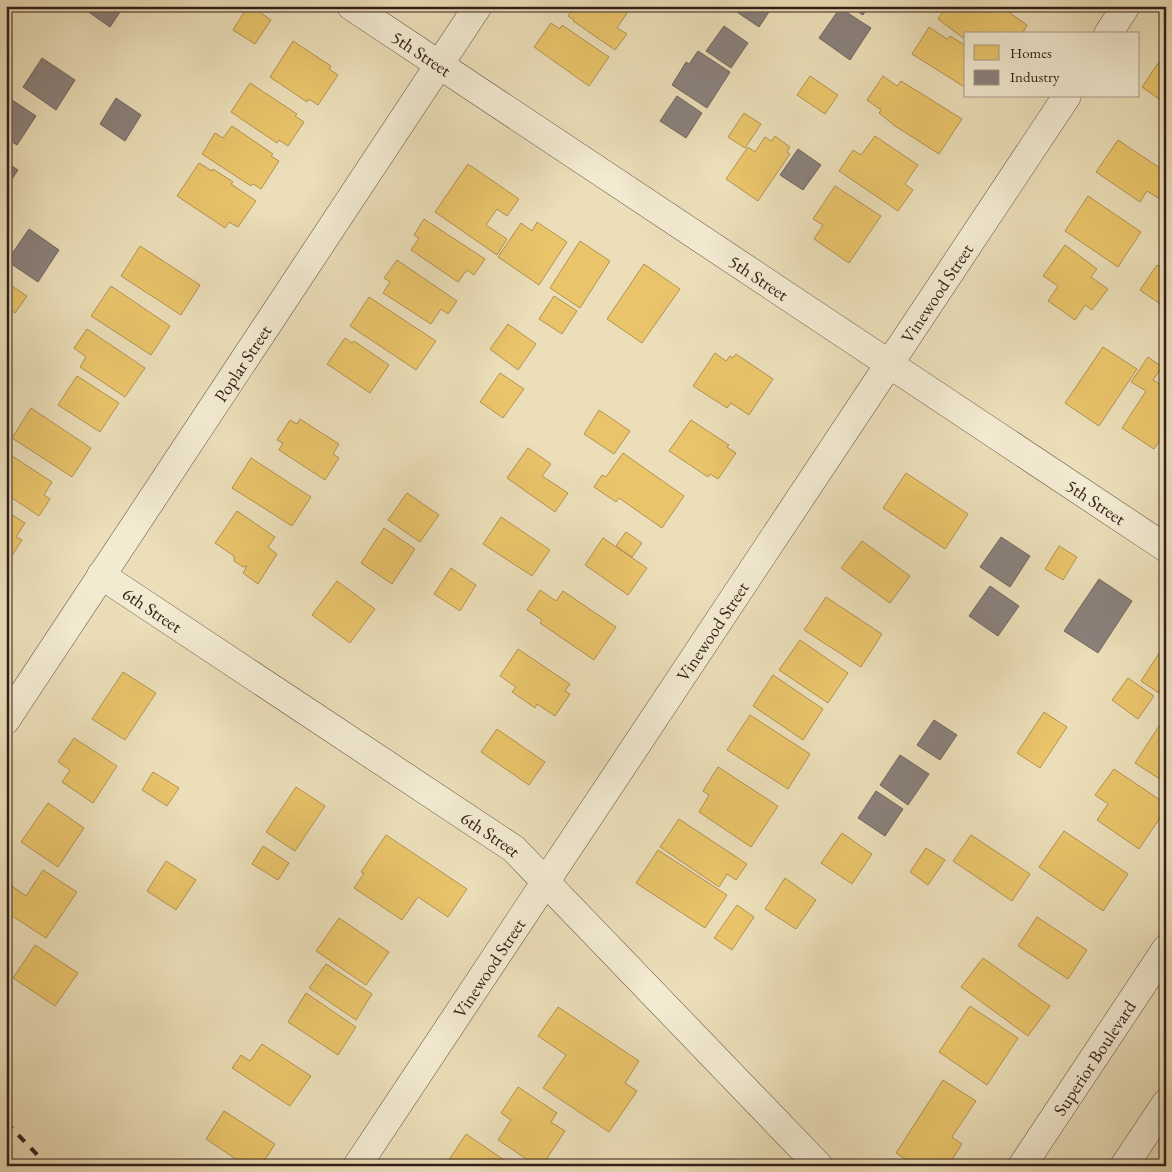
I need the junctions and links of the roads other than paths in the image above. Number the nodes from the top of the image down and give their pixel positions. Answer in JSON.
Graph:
{"nodes":[{"id":1,"x":351,"y":6,"type":"edge"},
{"id":2,"x":478,"y":6,"type":"edge"},
{"id":3,"x":1126,"y":6,"type":"edge"},
{"id":4,"x":1109,"y":32,"type":"edge"},
{"id":5,"x":439,"y":65,"type":"junction"},
{"id":6,"x":1065,"y":98,"type":"edge"},
{"id":7,"x":889,"y":364,"type":"junction"},
{"id":8,"x":1166,"y":548,"type":"edge"},
{"id":9,"x":101,"y":575,"type":"junction"},
{"id":10,"x":6,"y":720,"type":"edge"},
{"id":11,"x":546,"y":882,"type":"junction"},
{"id":12,"x":1166,"y":949,"type":"edge"},
{"id":13,"x":1166,"y":1103,"type":"edge"},
{"id":14,"x":357,"y":1166,"type":"edge"},
{"id":15,"x":819,"y":1166,"type":"edge"},
{"id":16,"x":1022,"y":1166,"type":"edge"},
{"id":17,"x":1124,"y":1166,"type":"edge"}],
"edges":[{"from":1,"to":5,"type":"street","name":"5th Street"},
{"from":2,"to":5,"type":"street","name":"Poplar Street"},
{"from":3,"to":4,"type":"street"},
{"from":5,"to":7,"type":"street","name":"5th Street"},
{"from":5,"to":9,"type":"street","name":"Poplar Street"},
{"from":6,"to":7,"type":"street","name":"Vinewood Street"},
{"from":7,"to":8,"type":"street","name":"5th Street"},
{"from":7,"to":11,"type":"street","name":"Vinewood Street"},
{"from":9,"to":10,"type":"street","name":"Poplar Street"},
{"from":9,"to":11,"type":"street","name":"6th Street"},
{"from":11,"to":14,"type":"street","name":"Vinewood Street"},
{"from":11,"to":15,"type":"street","name":"6th Street"},
{"from":12,"to":16,"type":"street","name":"Superior Boulevard"},
{"from":13,"to":17,"type":"street"}]}
